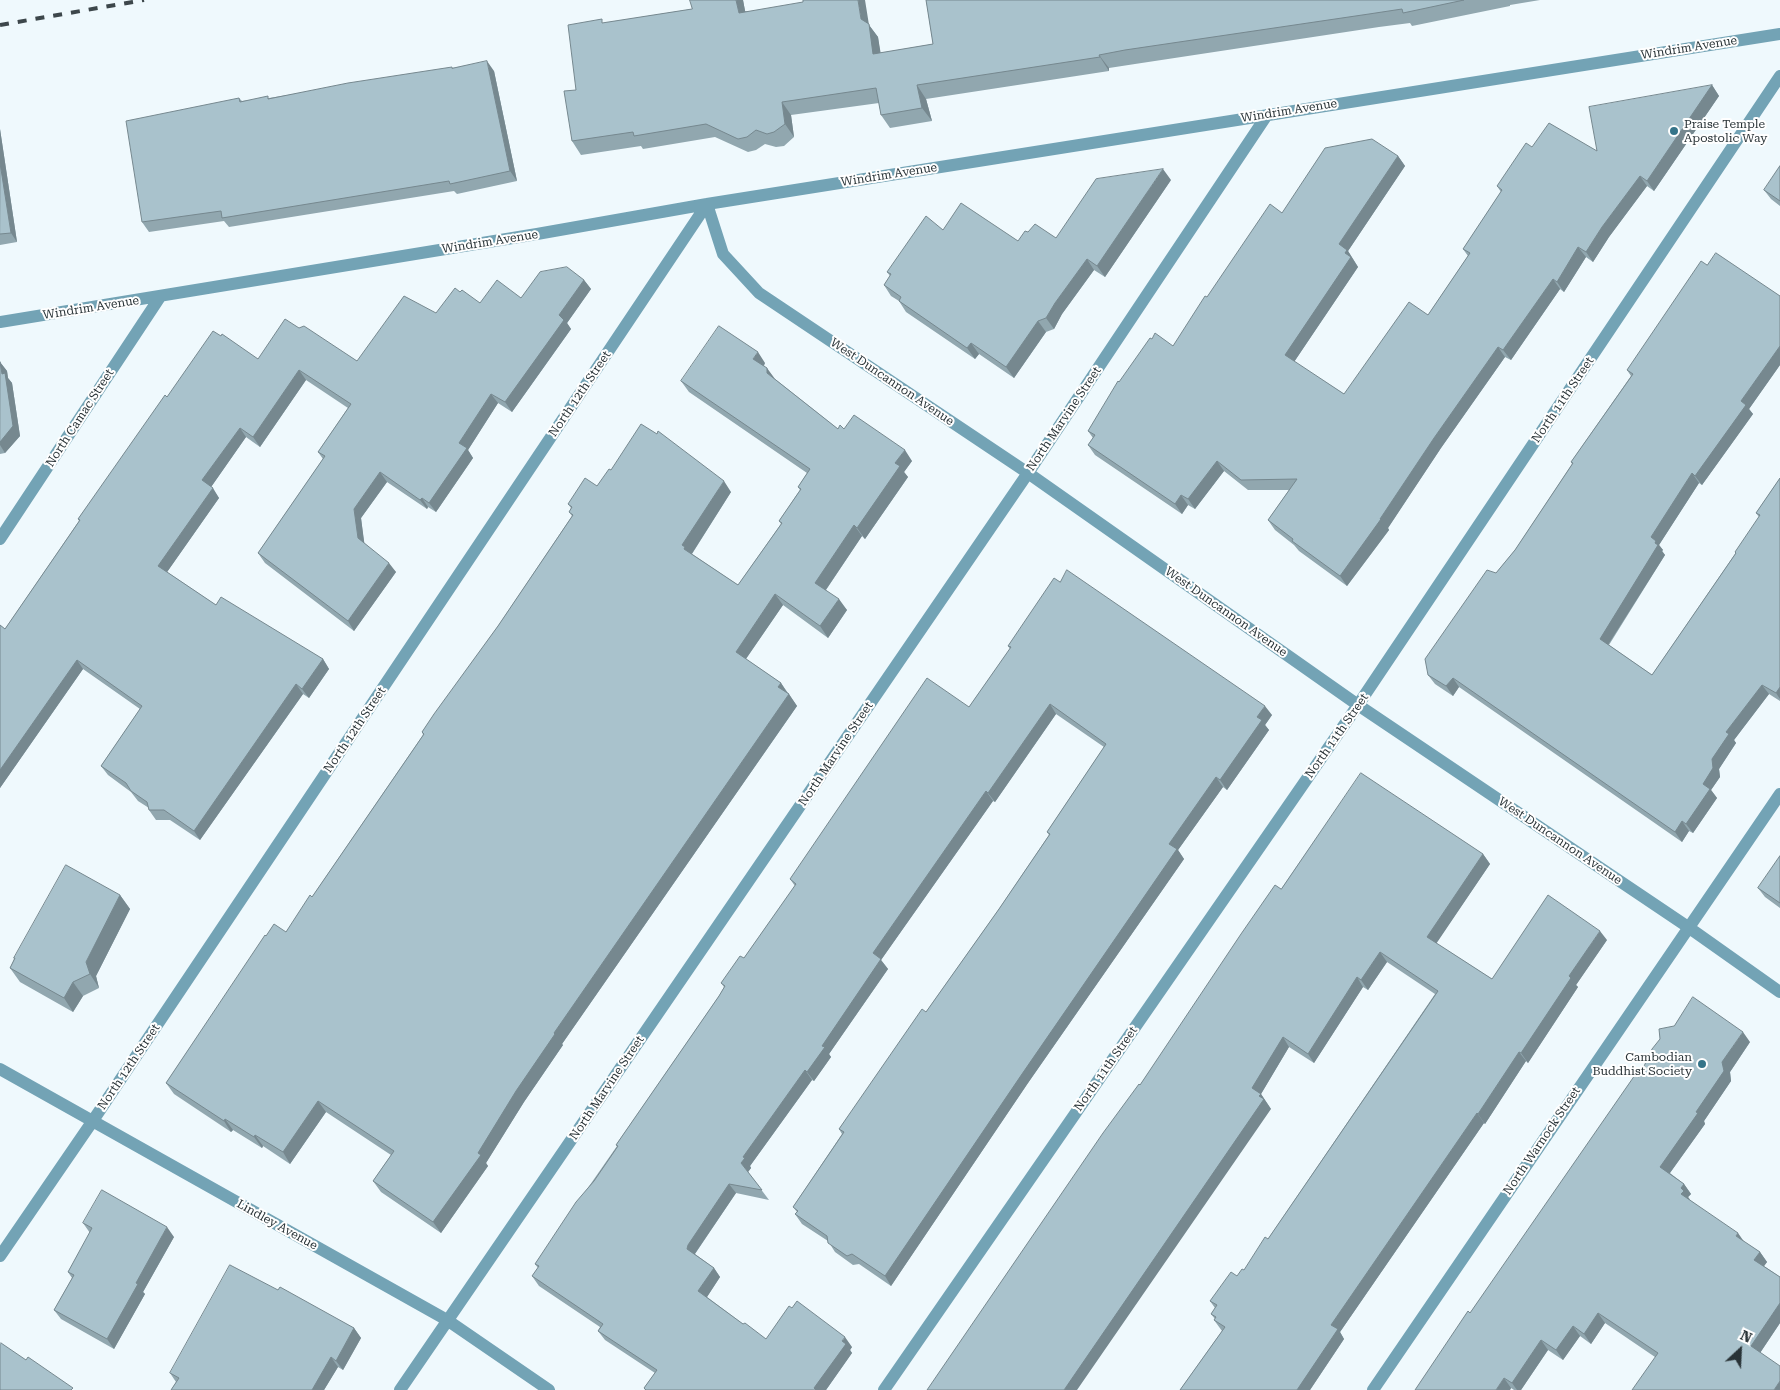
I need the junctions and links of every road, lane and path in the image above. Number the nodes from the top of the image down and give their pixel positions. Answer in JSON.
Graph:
{"nodes":[{"id":1,"x":1780,"y":34,"type":"edge"},
{"id":2,"x":1780,"y":76,"type":"edge"},
{"id":3,"x":1267,"y":114,"type":"junction"},
{"id":4,"x":707,"y":204,"type":"junction"},
{"id":5,"x":160,"y":297,"type":"junction"},
{"id":6,"x":0,"y":322,"type":"edge"},
{"id":7,"x":1028,"y":474,"type":"junction"},
{"id":8,"x":0,"y":539,"type":"edge"},
{"id":9,"x":1358,"y":705,"type":"junction"},
{"id":10,"x":1780,"y":794,"type":"edge"},
{"id":11,"x":1688,"y":927,"type":"junction"},
{"id":12,"x":1780,"y":992,"type":"edge"},
{"id":13,"x":0,"y":1069,"type":"edge"},
{"id":14,"x":92,"y":1122,"type":"junction"},
{"id":15,"x":0,"y":1256,"type":"edge"},
{"id":16,"x":447,"y":1320,"type":"junction"},
{"id":17,"x":400,"y":1390,"type":"edge"},
{"id":18,"x":550,"y":1390,"type":"edge"},
{"id":19,"x":884,"y":1390,"type":"edge"},
{"id":20,"x":1372,"y":1390,"type":"edge"}],
"edges":[{"from":1,"to":3,"type":"street","name":"Windrim Avenue"},
{"from":2,"to":9,"type":"street","name":"North 11th Street"},
{"from":3,"to":4,"type":"street","name":"Windrim Avenue"},
{"from":3,"to":7,"type":"street","name":"North Marvine Street"},
{"from":4,"to":5,"type":"street","name":"Windrim Avenue"},
{"from":4,"to":7,"type":"street","name":"West Duncannon Avenue"},
{"from":4,"to":14,"type":"street","name":"North 12th Street"},
{"from":5,"to":6,"type":"street","name":"Windrim Avenue"},
{"from":5,"to":8,"type":"street","name":"North Camac Street"},
{"from":7,"to":9,"type":"street","name":"West Duncannon Avenue"},
{"from":7,"to":16,"type":"street","name":"North Marvine Street"},
{"from":9,"to":11,"type":"street","name":"West Duncannon Avenue"},
{"from":9,"to":19,"type":"street","name":"North 11th Street"},
{"from":10,"to":11,"type":"street","name":"North Warnock Street"},
{"from":11,"to":12,"type":"street","name":"West Duncannon Avenue"},
{"from":11,"to":20,"type":"street","name":"North Warnock Street"},
{"from":13,"to":14,"type":"street","name":"Lindley Avenue"},
{"from":14,"to":15,"type":"street","name":"North 12th Street"},
{"from":14,"to":16,"type":"street","name":"Lindley Avenue"},
{"from":16,"to":17,"type":"street","name":"North Marvine Street"},
{"from":16,"to":18,"type":"street","name":"Lindley Avenue"}]}
